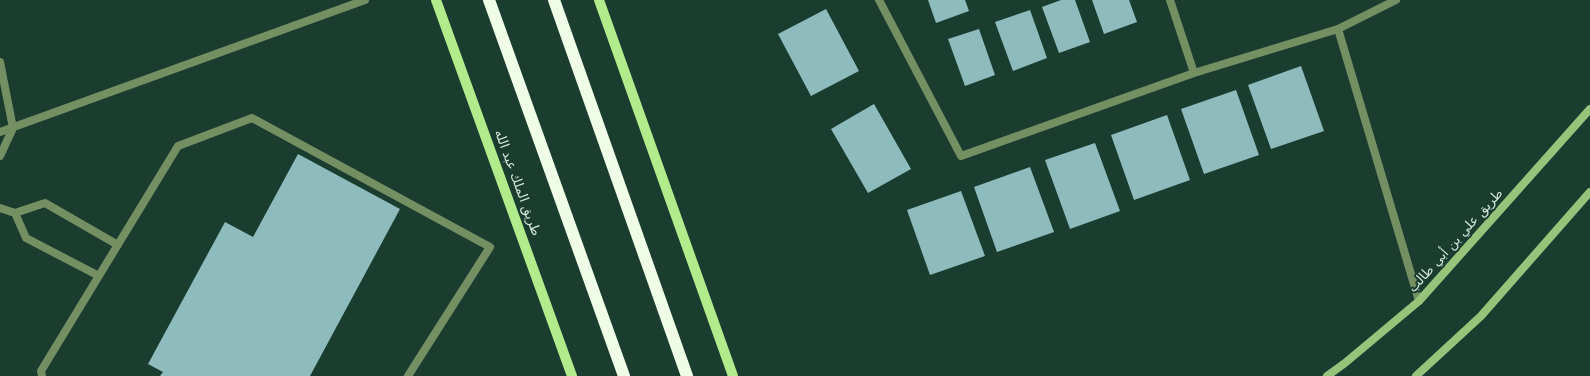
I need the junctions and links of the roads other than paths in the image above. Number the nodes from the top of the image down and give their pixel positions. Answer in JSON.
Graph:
{"nodes":[{"id":1,"x":365,"y":0,"type":"edge"},
{"id":2,"x":436,"y":0,"type":"edge"},
{"id":3,"x":490,"y":0,"type":"edge"},
{"id":4,"x":554,"y":0,"type":"edge"},
{"id":5,"x":599,"y":0,"type":"edge"},
{"id":6,"x":879,"y":0,"type":"edge"},
{"id":7,"x":1170,"y":0,"type":"edge"},
{"id":8,"x":1396,"y":0,"type":"edge"},
{"id":9,"x":1338,"y":28,"type":"junction"},
{"id":10,"x":0,"y":62,"type":"edge"},
{"id":11,"x":1194,"y":73,"type":"junction"},
{"id":12,"x":1590,"y":109,"type":"edge"},
{"id":13,"x":14,"y":128,"type":"junction"},
{"id":14,"x":0,"y":132,"type":"edge"},
{"id":15,"x":0,"y":156,"type":"edge"},
{"id":16,"x":1590,"y":192,"type":"edge"},
{"id":17,"x":0,"y":208,"type":"edge"},
{"id":18,"x":15,"y":213,"type":"junction"},
{"id":19,"x":118,"y":245,"type":"junction"},
{"id":20,"x":99,"y":276,"type":"junction"},
{"id":21,"x":1419,"y":301,"type":"junction"},
{"id":22,"x":42,"y":376,"type":"edge"},
{"id":23,"x":408,"y":376,"type":"edge"},
{"id":24,"x":572,"y":376,"type":"edge"},
{"id":25,"x":624,"y":376,"type":"edge"},
{"id":26,"x":687,"y":376,"type":"edge"},
{"id":27,"x":733,"y":376,"type":"edge"},
{"id":28,"x":1327,"y":376,"type":"edge"},
{"id":29,"x":1416,"y":376,"type":"edge"}],
"edges":[{"from":1,"to":13,"type":"street"},
{"from":2,"to":24,"type":"main road","name":"طريق الملك عبد الله"},
{"from":3,"to":25,"type":"highway"},
{"from":4,"to":26,"type":"highway"},
{"from":5,"to":27,"type":"main road"},
{"from":6,"to":11,"type":"street"},
{"from":7,"to":11,"type":"street"},
{"from":8,"to":9,"type":"street"},
{"from":9,"to":11,"type":"street"},
{"from":9,"to":21,"type":"street"},
{"from":10,"to":13,"type":"street"},
{"from":12,"to":21,"type":"main road","name":"طريق علي بن أبي طالب"},
{"from":13,"to":14,"type":"street"},
{"from":13,"to":15,"type":"street"},
{"from":16,"to":29,"type":"main road"},
{"from":17,"to":18,"type":"street"},
{"from":18,"to":19,"type":"street"},
{"from":18,"to":20,"type":"street"},
{"from":19,"to":20,"type":"street"},
{"from":19,"to":23,"type":"street"},
{"from":20,"to":22,"type":"street"},
{"from":21,"to":28,"type":"main road","name":"طريق علي بن أبي طالب"}]}
